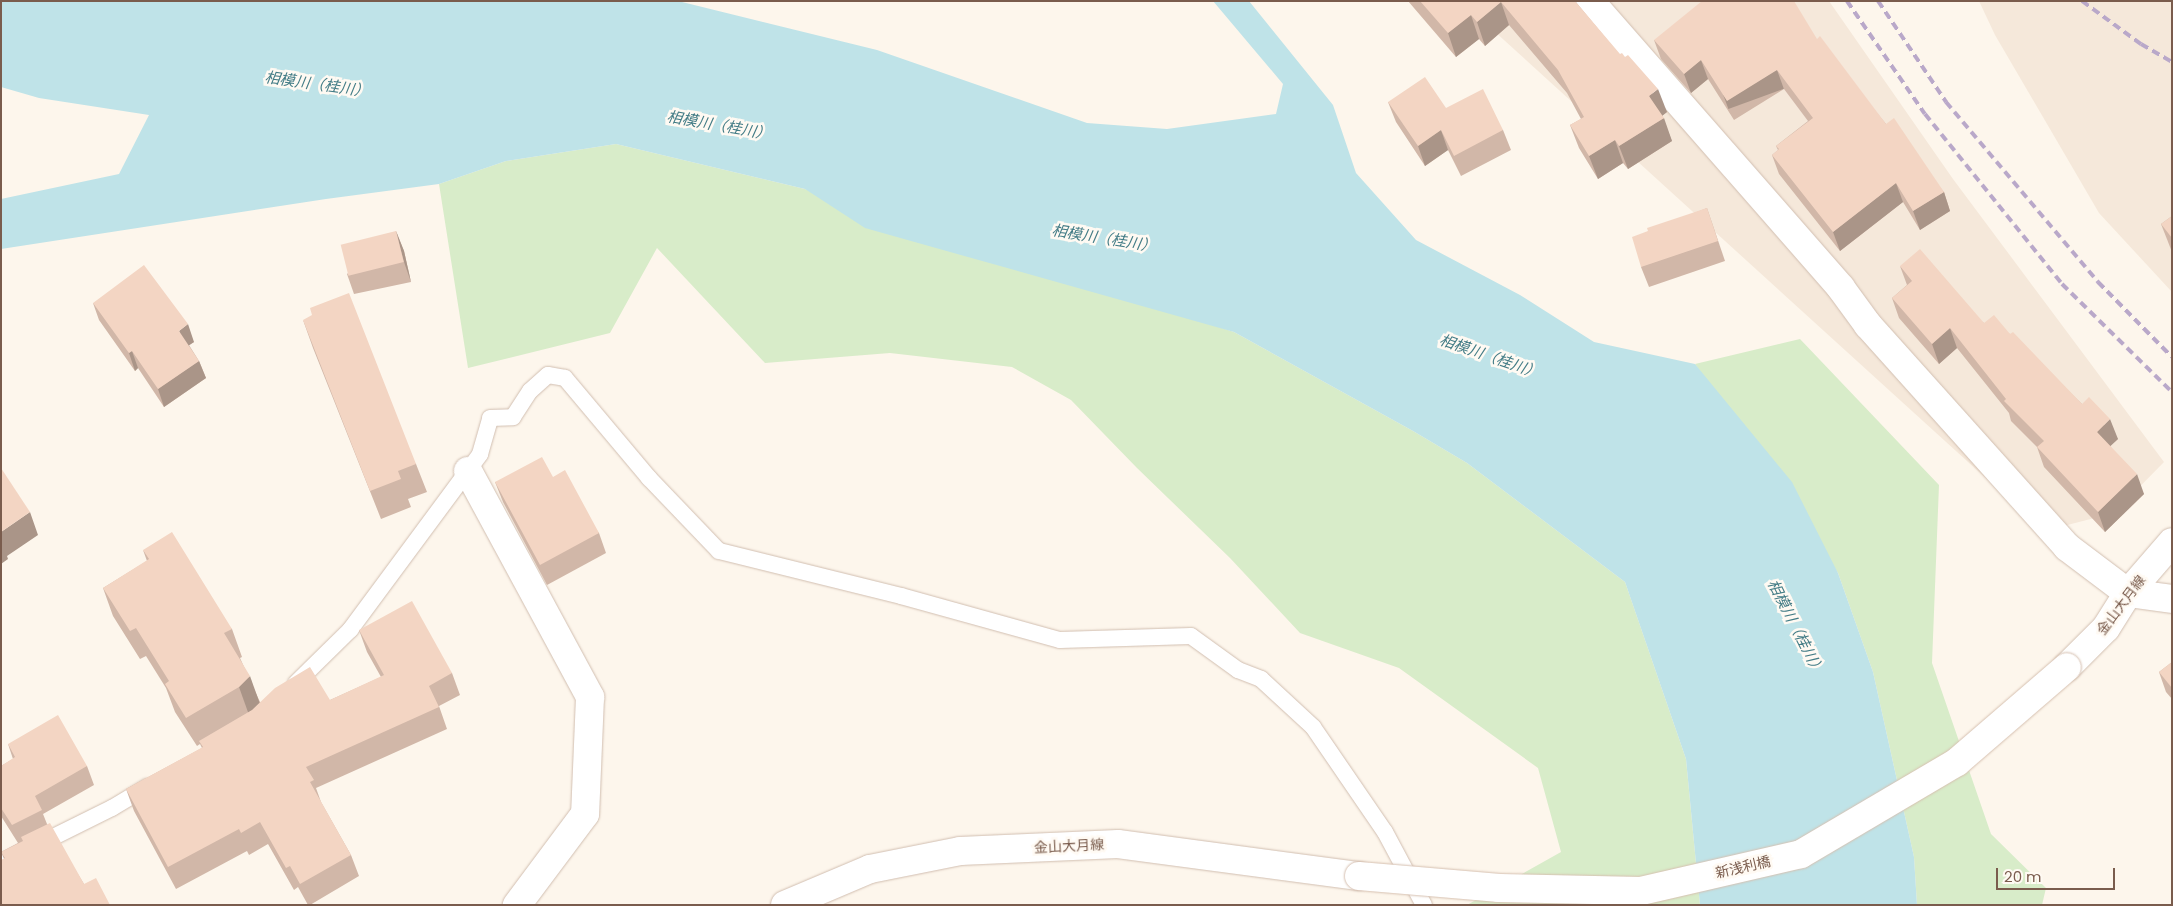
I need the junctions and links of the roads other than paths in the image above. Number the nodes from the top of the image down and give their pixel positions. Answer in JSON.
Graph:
{"nodes":[{"id":1,"x":1590,"y":1,"type":"edge"},
{"id":2,"x":468,"y":470,"type":"junction"},
{"id":3,"x":2172,"y":542,"type":"edge"},
{"id":4,"x":2128,"y":593,"type":"junction"},
{"id":5,"x":2172,"y":598,"type":"edge"},
{"id":6,"x":2067,"y":667,"type":"joint"},
{"id":7,"x":282,"y":697,"type":"edge"},
{"id":8,"x":162,"y":778,"type":"edge"},
{"id":9,"x":1,"y":863,"type":"edge"},
{"id":10,"x":1359,"y":876,"type":"joint"},
{"id":11,"x":517,"y":905,"type":"edge"},
{"id":12,"x":785,"y":905,"type":"edge"},
{"id":13,"x":1424,"y":905,"type":"edge"}],
"edges":[{"from":1,"to":4,"type":"main road"},
{"from":2,"to":7,"type":"lane"},
{"from":2,"to":11,"type":"main road"},
{"from":2,"to":13,"type":"lane"},
{"from":3,"to":4,"type":"main road","name":"金山大月線"},
{"from":4,"to":5,"type":"main road"},
{"from":4,"to":6,"type":"main road","name":"金山大月線"},
{"from":6,"to":10,"type":"main road","name":"新浅利橋","bridge":true},
{"from":8,"to":9,"type":"lane"},
{"from":10,"to":12,"type":"main road","name":"金山大月線"}]}
